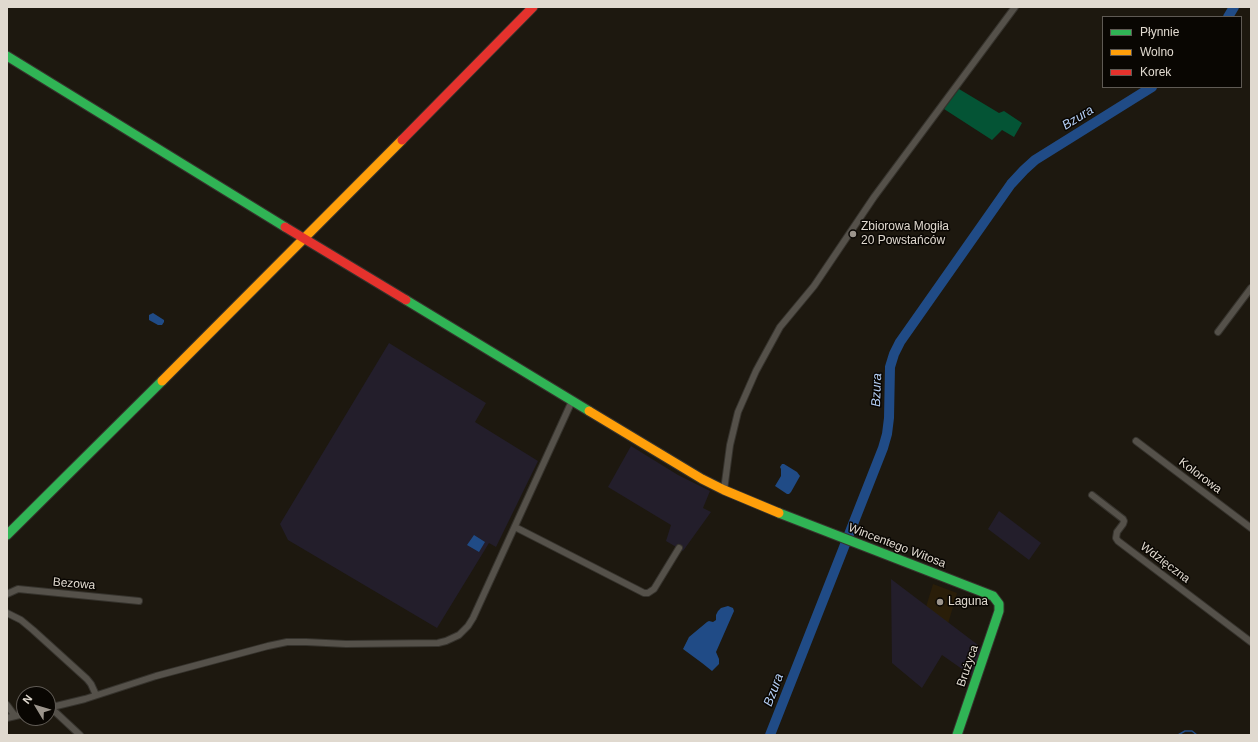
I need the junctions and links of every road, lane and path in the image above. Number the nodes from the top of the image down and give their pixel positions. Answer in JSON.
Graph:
{"nodes":[{"id":1,"x":533,"y":7,"type":"edge"},
{"id":2,"x":1015,"y":7,"type":"edge"},
{"id":3,"x":7,"y":56,"type":"edge"},
{"id":4,"x":305,"y":239,"type":"junction"},
{"id":5,"x":1251,"y":288,"type":"edge"},
{"id":6,"x":1218,"y":332,"type":"dead end"},
{"id":7,"x":572,"y":401,"type":"junction"},
{"id":8,"x":1136,"y":441,"type":"dead end"},
{"id":9,"x":724,"y":490,"type":"junction"},
{"id":10,"x":1092,"y":495,"type":"dead end"},
{"id":11,"x":515,"y":527,"type":"junction"},
{"id":12,"x":1251,"y":528,"type":"edge"},
{"id":13,"x":7,"y":535,"type":"edge"},
{"id":14,"x":679,"y":548,"type":"dead end"},
{"id":15,"x":7,"y":594,"type":"edge"},
{"id":16,"x":139,"y":601,"type":"dead end"},
{"id":17,"x":999,"y":604,"type":"joint"},
{"id":18,"x":7,"y":613,"type":"edge"},
{"id":19,"x":1251,"y":642,"type":"edge"},
{"id":20,"x":96,"y":696,"type":"junction"},
{"id":21,"x":7,"y":705,"type":"edge"},
{"id":22,"x":56,"y":706,"type":"edge"},
{"id":23,"x":56,"y":714,"type":"edge"},
{"id":24,"x":14,"y":716,"type":"joint"},
{"id":25,"x":7,"y":718,"type":"edge"},
{"id":26,"x":80,"y":735,"type":"edge"},
{"id":27,"x":957,"y":735,"type":"edge"}],
"edges":[{"from":1,"to":4,"type":"street"},
{"from":2,"to":9,"type":"street"},
{"from":3,"to":4,"type":"street","name":"Wincentego Witosa"},
{"from":4,"to":7,"type":"street","name":"Wincentego Witosa"},
{"from":4,"to":13,"type":"street"},
{"from":5,"to":6,"type":"street"},
{"from":7,"to":9,"type":"street","name":"Wincentego Witosa"},
{"from":7,"to":11,"type":"street"},
{"from":8,"to":12,"type":"street","name":"Kolorowa"},
{"from":9,"to":17,"type":"street","name":"Wincentego Witosa"},
{"from":10,"to":19,"type":"street","name":"Wdzięczna"},
{"from":11,"to":14,"type":"street"},
{"from":11,"to":20,"type":"street"},
{"from":15,"to":16,"type":"street","name":"Bezowa"},
{"from":17,"to":27,"type":"street","name":"Brużyca"},
{"from":18,"to":20,"type":"street"},
{"from":20,"to":22,"type":"street"},
{"from":21,"to":24,"type":"street"},
{"from":23,"to":26,"type":"street"},
{"from":24,"to":25,"type":"street"}]}
